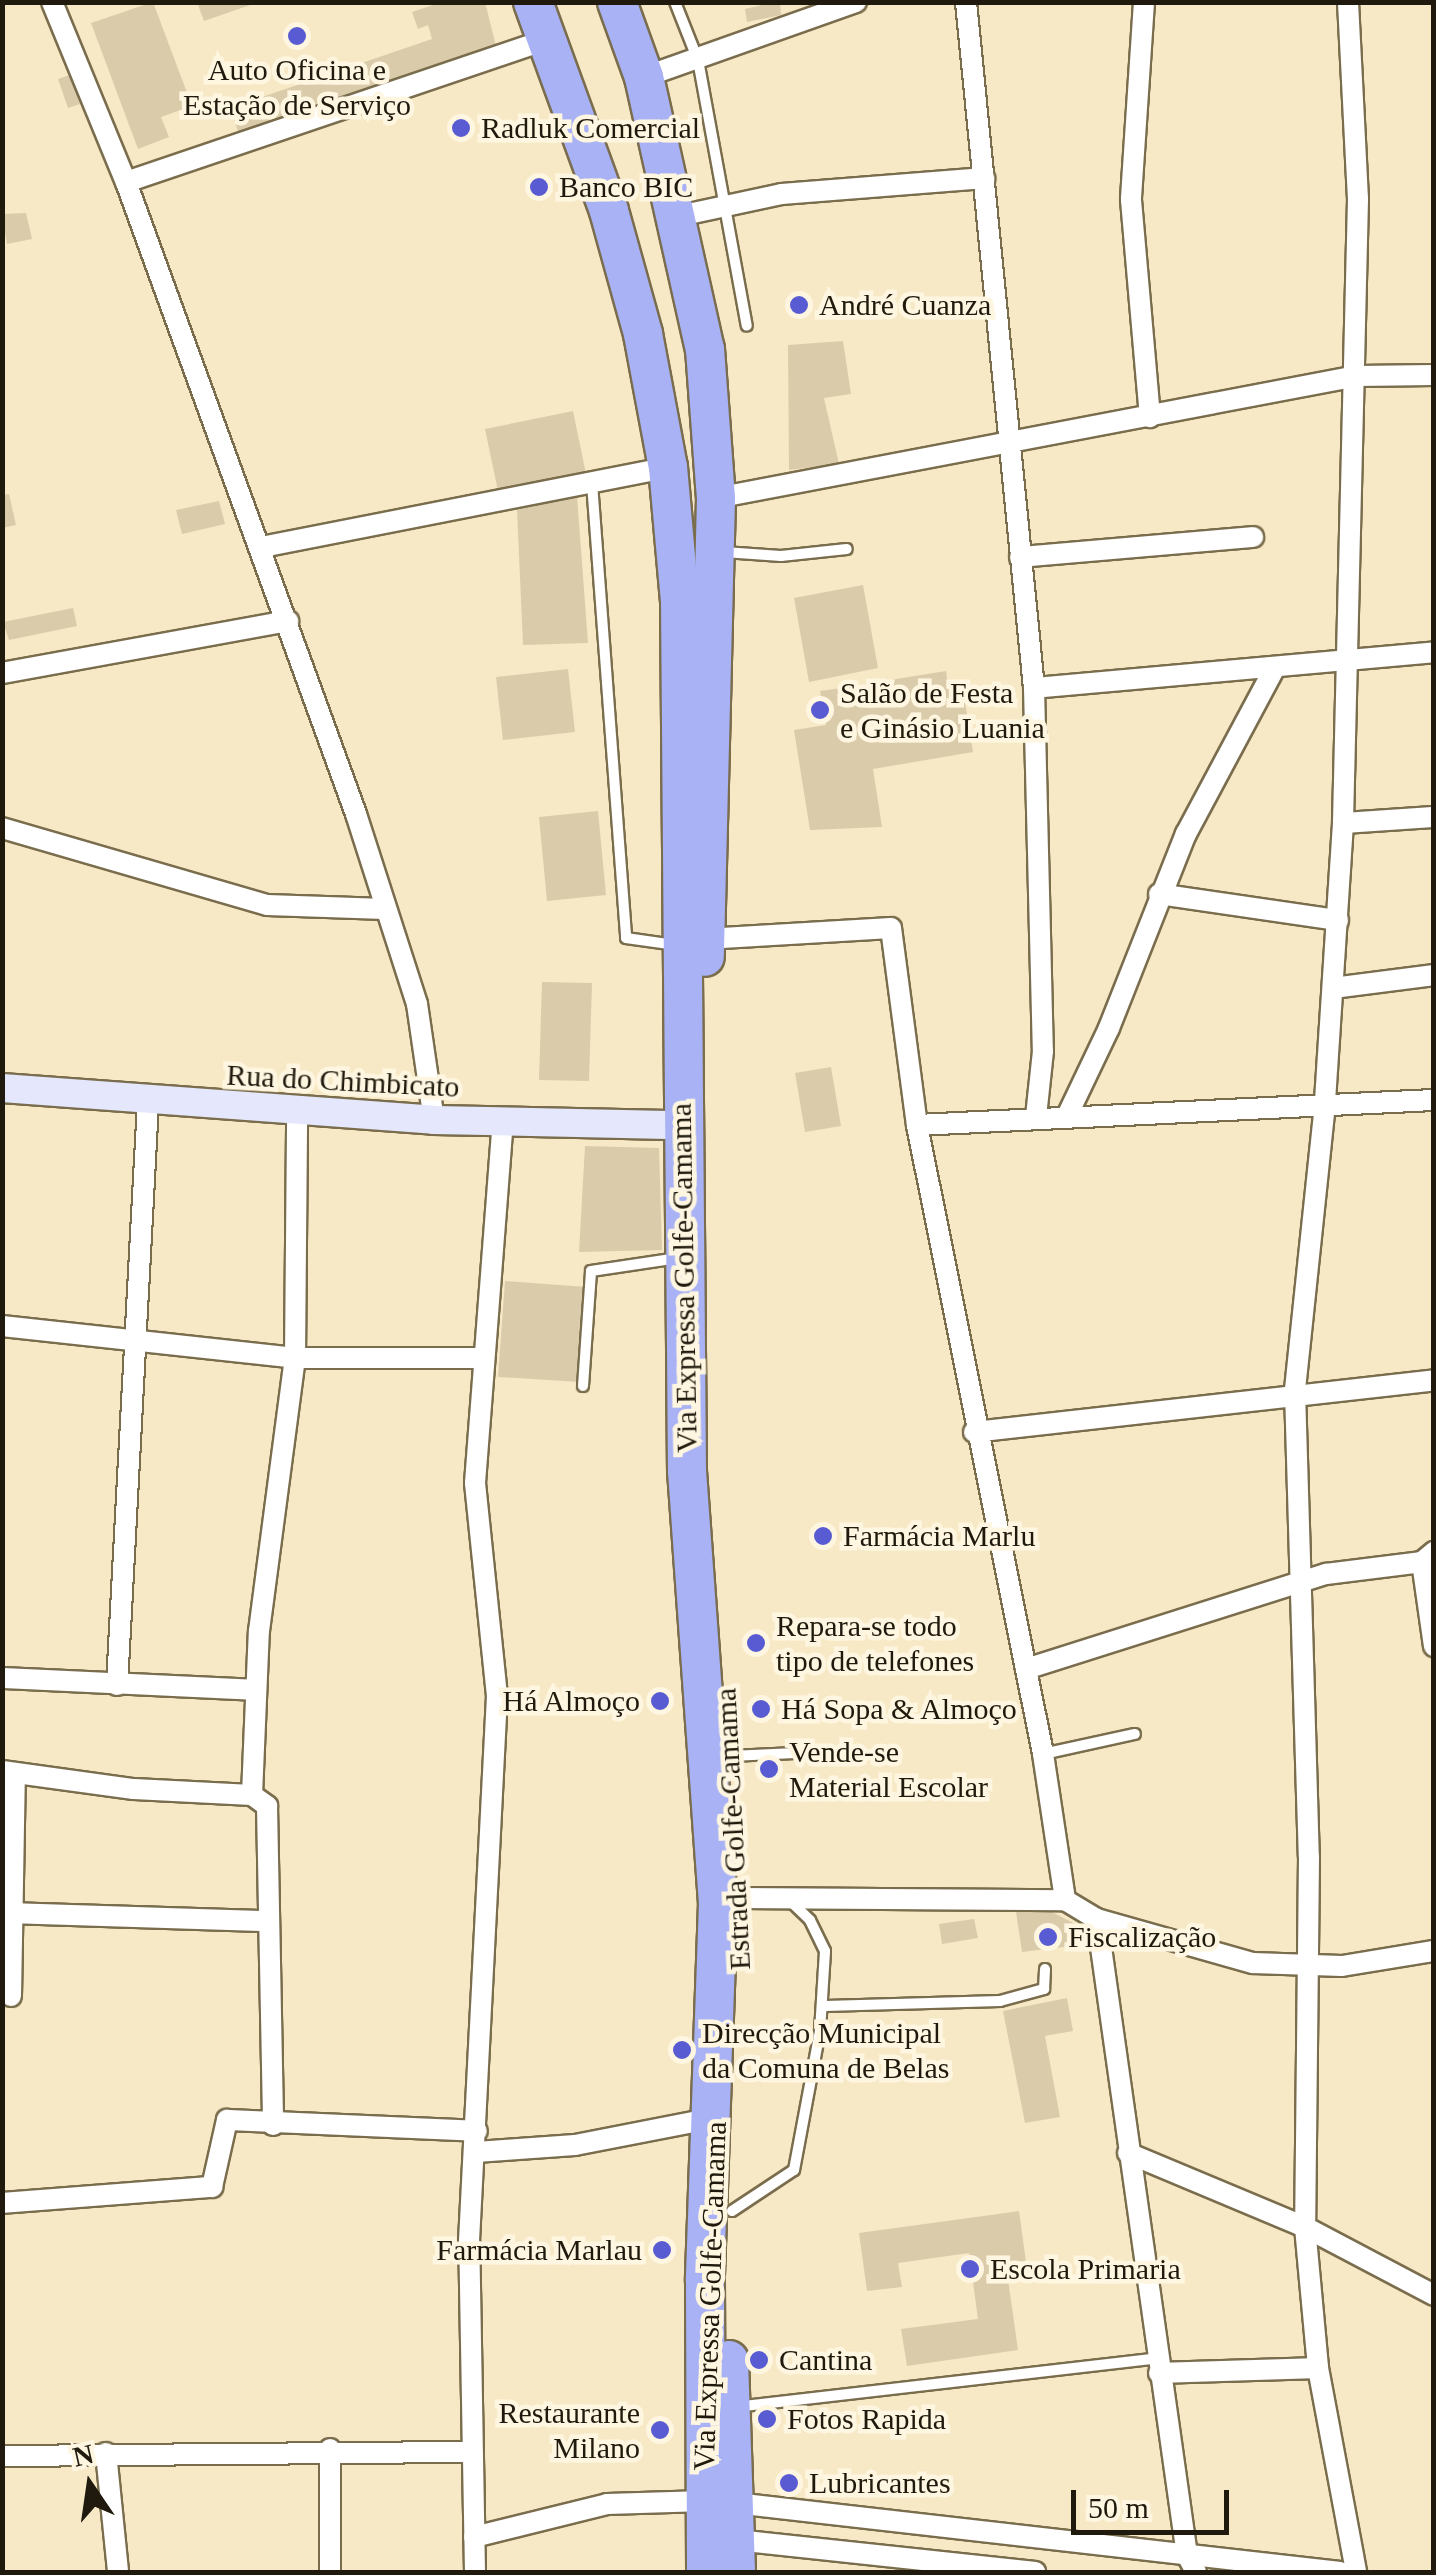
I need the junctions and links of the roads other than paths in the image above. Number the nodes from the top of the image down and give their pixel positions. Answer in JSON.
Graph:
{"nodes":[{"id":1,"x":52,"y":2,"type":"edge"},
{"id":2,"x":532,"y":2,"type":"edge"},
{"id":3,"x":617,"y":2,"type":"edge"},
{"id":4,"x":675,"y":2,"type":"edge"},
{"id":5,"x":856,"y":2,"type":"edge"},
{"id":6,"x":966,"y":2,"type":"edge"},
{"id":7,"x":1144,"y":2,"type":"edge"},
{"id":8,"x":1348,"y":2,"type":"edge"},
{"id":9,"x":546,"y":40,"type":"junction"},
{"id":10,"x":698,"y":60,"type":"junction"},
{"id":11,"x":644,"y":77,"type":"junction"},
{"id":12,"x":984,"y":178,"type":"junction"},
{"id":13,"x":126,"y":182,"type":"junction"},
{"id":14,"x":726,"y":206,"type":"junction"},
{"id":15,"x":679,"y":216,"type":"junction"},
{"id":16,"x":747,"y":326,"type":"dead end"},
{"id":17,"x":1434,"y":375,"type":"edge"},
{"id":18,"x":1357,"y":376,"type":"junction"},
{"id":19,"x":1150,"y":417,"type":"junction"},
{"id":20,"x":1007,"y":445,"type":"junction"},
{"id":21,"x":668,"y":467,"type":"junction"},
{"id":22,"x":592,"y":482,"type":"junction"},
{"id":23,"x":716,"y":498,"type":"junction"},
{"id":24,"x":1253,"y":538,"type":"dead end"},
{"id":25,"x":262,"y":548,"type":"junction"},
{"id":26,"x":847,"y":549,"type":"dead end"},
{"id":27,"x":716,"y":551,"type":"junction"},
{"id":28,"x":1020,"y":556,"type":"junction"},
{"id":29,"x":288,"y":621,"type":"junction"},
{"id":30,"x":1434,"y":652,"type":"edge"},
{"id":31,"x":1343,"y":661,"type":"junction"},
{"id":32,"x":1275,"y":667,"type":"junction"},
{"id":33,"x":2,"y":674,"type":"edge"},
{"id":34,"x":1034,"y":688,"type":"junction"},
{"id":35,"x":1434,"y":817,"type":"edge"},
{"id":36,"x":1343,"y":823,"type":"junction"},
{"id":37,"x":2,"y":828,"type":"edge"},
{"id":38,"x":1159,"y":894,"type":"junction"},
{"id":39,"x":386,"y":909,"type":"junction"},
{"id":40,"x":1338,"y":920,"type":"junction"},
{"id":41,"x":693,"y":942,"type":"junction"},
{"id":42,"x":1434,"y":975,"type":"edge"},
{"id":43,"x":1334,"y":988,"type":"junction"},
{"id":44,"x":2,"y":1088,"type":"edge"},
{"id":45,"x":1434,"y":1100,"type":"edge"},
{"id":46,"x":148,"y":1103,"type":"junction"},
{"id":47,"x":1325,"y":1104,"type":"junction"},
{"id":48,"x":297,"y":1112,"type":"junction"},
{"id":49,"x":1068,"y":1114,"type":"junction"},
{"id":50,"x":1036,"y":1117,"type":"junction"},
{"id":51,"x":434,"y":1120,"type":"junction"},
{"id":52,"x":503,"y":1122,"type":"junction"},
{"id":53,"x":917,"y":1124,"type":"junction"},
{"id":54,"x":680,"y":1125,"type":"junction"},
{"id":55,"x":702,"y":1205,"type":"joint"},
{"id":56,"x":682,"y":1258,"type":"junction"},
{"id":57,"x":2,"y":1326,"type":"edge"},
{"id":58,"x":133,"y":1342,"type":"junction"},
{"id":59,"x":295,"y":1358,"type":"junction"},
{"id":60,"x":482,"y":1358,"type":"junction"},
{"id":61,"x":1434,"y":1380,"type":"edge"},
{"id":62,"x":583,"y":1386,"type":"dead end"},
{"id":63,"x":1295,"y":1391,"type":"junction"},
{"id":64,"x":974,"y":1432,"type":"junction"},
{"id":65,"x":1428,"y":1557,"type":"edge"},
{"id":66,"x":1302,"y":1585,"type":"junction"},
{"id":67,"x":1434,"y":1646,"type":"edge"},
{"id":68,"x":1026,"y":1668,"type":"junction"},
{"id":69,"x":2,"y":1678,"type":"edge"},
{"id":70,"x":117,"y":1685,"type":"junction"},
{"id":71,"x":254,"y":1690,"type":"junction"},
{"id":72,"x":1134,"y":1734,"type":"dead end"},
{"id":73,"x":795,"y":1752,"type":"dead end"},
{"id":74,"x":1043,"y":1754,"type":"junction"},
{"id":75,"x":730,"y":1756,"type":"junction"},
{"id":76,"x":8,"y":1772,"type":"edge"},
{"id":77,"x":252,"y":1795,"type":"junction"},
{"id":78,"x":786,"y":1897,"type":"junction"},
{"id":79,"x":738,"y":1898,"type":"junction"},
{"id":80,"x":1065,"y":1900,"type":"junction"},
{"id":81,"x":10,"y":1914,"type":"junction"},
{"id":82,"x":1096,"y":1919,"type":"junction"},
{"id":83,"x":267,"y":1922,"type":"junction"},
{"id":84,"x":1434,"y":1951,"type":"edge"},
{"id":85,"x":1306,"y":1966,"type":"junction"},
{"id":86,"x":1046,"y":1969,"type":"dead end"},
{"id":87,"x":11,"y":1996,"type":"dead end"},
{"id":88,"x":824,"y":2006,"type":"junction"},
{"id":89,"x":714,"y":2118,"type":"junction"},
{"id":90,"x":273,"y":2125,"type":"junction"},
{"id":91,"x":476,"y":2141,"type":"junction"},
{"id":92,"x":1128,"y":2153,"type":"junction"},
{"id":93,"x":2,"y":2203,"type":"edge"},
{"id":94,"x":732,"y":2212,"type":"junction"},
{"id":95,"x":1305,"y":2228,"type":"junction"},
{"id":96,"x":1434,"y":2295,"type":"edge"},
{"id":97,"x":1158,"y":2366,"type":"junction"},
{"id":98,"x":1318,"y":2368,"type":"junction"},
{"id":99,"x":731,"y":2408,"type":"junction"},
{"id":100,"x":330,"y":2449,"type":"junction"},
{"id":101,"x":470,"y":2452,"type":"junction"},
{"id":102,"x":106,"y":2453,"type":"junction"},
{"id":103,"x":2,"y":2456,"type":"edge"},
{"id":104,"x":728,"y":2529,"type":"edge"},
{"id":105,"x":474,"y":2538,"type":"junction"},
{"id":106,"x":1191,"y":2564,"type":"edge"},
{"id":107,"x":118,"y":2572,"type":"edge"},
{"id":108,"x":330,"y":2572,"type":"edge"},
{"id":109,"x":475,"y":2572,"type":"edge"},
{"id":110,"x":706,"y":2572,"type":"edge"},
{"id":111,"x":1035,"y":2572,"type":"edge"},
{"id":112,"x":1340,"y":2572,"type":"edge"},
{"id":113,"x":1356,"y":2572,"type":"edge"}],
"edges":[{"from":1,"to":13,"type":"street"},
{"from":2,"to":9,"type":"highway","name":"Via Expressa Golfe-Camama"},
{"from":3,"to":11,"type":"highway","name":"Via Expressa Golfe-Camama"},
{"from":4,"to":10,"type":"lane"},
{"from":5,"to":10,"type":"street"},
{"from":6,"to":12,"type":"street"},
{"from":7,"to":19,"type":"street"},
{"from":8,"to":18,"type":"street"},
{"from":9,"to":13,"type":"street"},
{"from":9,"to":21,"type":"highway","name":"Via Expressa Golfe-Camama"},
{"from":10,"to":11,"type":"street"},
{"from":10,"to":14,"type":"lane"},
{"from":11,"to":15,"type":"highway","name":"Via Expressa Golfe-Camama"},
{"from":12,"to":14,"type":"street"},
{"from":12,"to":20,"type":"street"},
{"from":13,"to":25,"type":"street"},
{"from":14,"to":15,"type":"street"},
{"from":14,"to":16,"type":"lane"},
{"from":15,"to":23,"type":"highway","name":"Via Expressa Golfe-Camama"},
{"from":17,"to":18,"type":"street"},
{"from":18,"to":19,"type":"street"},
{"from":18,"to":31,"type":"street"},
{"from":19,"to":20,"type":"street"},
{"from":20,"to":23,"type":"street"},
{"from":20,"to":28,"type":"street"},
{"from":21,"to":22,"type":"street"},
{"from":21,"to":41,"type":"highway","name":"Via Expressa Golfe-Camama"},
{"from":22,"to":25,"type":"street"},
{"from":22,"to":41,"type":"lane"},
{"from":23,"to":27,"type":"highway","name":"Via Expressa Golfe-Camama"},
{"from":24,"to":28,"type":"street"},
{"from":25,"to":29,"type":"street"},
{"from":26,"to":27,"type":"lane"},
{"from":27,"to":41,"type":"highway","name":"Via Expressa Golfe-Camama"},
{"from":28,"to":34,"type":"street"},
{"from":29,"to":33,"type":"street"},
{"from":29,"to":39,"type":"street"},
{"from":30,"to":31,"type":"street"},
{"from":31,"to":32,"type":"street"},
{"from":31,"to":36,"type":"street"},
{"from":32,"to":34,"type":"street"},
{"from":32,"to":38,"type":"street"},
{"from":34,"to":50,"type":"street"},
{"from":35,"to":36,"type":"street"},
{"from":36,"to":40,"type":"street"},
{"from":37,"to":39,"type":"street"},
{"from":38,"to":40,"type":"street"},
{"from":38,"to":49,"type":"street"},
{"from":39,"to":51,"type":"street"},
{"from":40,"to":43,"type":"street"},
{"from":41,"to":53,"type":"street"},
{"from":41,"to":54,"type":"highway","name":"Via Expressa Golfe-Camama"},
{"from":41,"to":55,"type":"highway","name":"Via Expressa Golfe-Camama"},
{"from":42,"to":43,"type":"street"},
{"from":43,"to":47,"type":"street"},
{"from":44,"to":46,"type":"street","name":"Rua do Chimbicato"},
{"from":45,"to":47,"type":"street"},
{"from":46,"to":48,"type":"street","name":"Rua do Chimbicato"},
{"from":46,"to":58,"type":"street"},
{"from":47,"to":49,"type":"street"},
{"from":47,"to":63,"type":"street"},
{"from":48,"to":51,"type":"street","name":"Rua do Chimbicato"},
{"from":48,"to":59,"type":"street"},
{"from":49,"to":50,"type":"street"},
{"from":50,"to":53,"type":"street"},
{"from":51,"to":52,"type":"street","name":"Rua do Chimbicato"},
{"from":52,"to":54,"type":"street","name":"Rua do Chimbicato"},
{"from":52,"to":60,"type":"street"},
{"from":53,"to":64,"type":"street"},
{"from":54,"to":56,"type":"highway","name":"Via Expressa Golfe-Camama"},
{"from":55,"to":75,"type":"highway","name":"Estrada Golfe-Camama"},
{"from":56,"to":62,"type":"lane"},
{"from":56,"to":89,"type":"highway","name":"Via Expressa Golfe-Camama"},
{"from":57,"to":58,"type":"street"},
{"from":58,"to":59,"type":"street"},
{"from":58,"to":70,"type":"street"},
{"from":59,"to":60,"type":"street"},
{"from":59,"to":71,"type":"street"},
{"from":60,"to":91,"type":"street"},
{"from":61,"to":63,"type":"street"},
{"from":63,"to":64,"type":"street"},
{"from":63,"to":66,"type":"street"},
{"from":64,"to":68,"type":"street"},
{"from":65,"to":66,"type":"street"},
{"from":65,"to":67,"type":"street"},
{"from":66,"to":68,"type":"street"},
{"from":66,"to":85,"type":"street"},
{"from":68,"to":74,"type":"street"},
{"from":69,"to":70,"type":"street"},
{"from":70,"to":71,"type":"street"},
{"from":71,"to":77,"type":"street"},
{"from":72,"to":74,"type":"lane"},
{"from":73,"to":75,"type":"lane"},
{"from":74,"to":80,"type":"street"},
{"from":75,"to":79,"type":"highway","name":"Estrada Golfe-Camama"},
{"from":76,"to":77,"type":"street"},
{"from":76,"to":81,"type":"street"},
{"from":77,"to":83,"type":"street"},
{"from":78,"to":79,"type":"street"},
{"from":78,"to":80,"type":"street"},
{"from":78,"to":88,"type":"lane"},
{"from":79,"to":94,"type":"highway","name":"Estrada Golfe-Camama"},
{"from":80,"to":82,"type":"street"},
{"from":81,"to":83,"type":"street"},
{"from":81,"to":87,"type":"street"},
{"from":82,"to":85,"type":"street"},
{"from":82,"to":92,"type":"street"},
{"from":83,"to":90,"type":"street"},
{"from":84,"to":85,"type":"street"},
{"from":85,"to":95,"type":"street"},
{"from":86,"to":88,"type":"lane"},
{"from":88,"to":94,"type":"lane"},
{"from":89,"to":91,"type":"street"},
{"from":89,"to":104,"type":"highway","name":"Via Expressa Golfe-Camama"},
{"from":90,"to":91,"type":"street"},
{"from":90,"to":93,"type":"street"},
{"from":91,"to":101,"type":"street"},
{"from":92,"to":95,"type":"street"},
{"from":92,"to":97,"type":"street"},
{"from":94,"to":99,"type":"highway","name":"Estrada Golfe-Camama"},
{"from":95,"to":96,"type":"street"},
{"from":95,"to":98,"type":"street"},
{"from":97,"to":98,"type":"street"},
{"from":97,"to":99,"type":"lane"},
{"from":97,"to":106,"type":"street"},
{"from":98,"to":113,"type":"street"},
{"from":99,"to":104,"type":"highway","name":"Estrada Golfe-Camama"},
{"from":100,"to":101,"type":"street"},
{"from":100,"to":102,"type":"street"},
{"from":100,"to":108,"type":"street"},
{"from":101,"to":105,"type":"street"},
{"from":102,"to":103,"type":"street"},
{"from":102,"to":107,"type":"street"},
{"from":104,"to":105,"type":"street"},
{"from":104,"to":106,"type":"street"},
{"from":104,"to":110,"type":"highway","name":"Via Expressa Golfe-Camama"},
{"from":104,"to":111,"type":"street"},
{"from":105,"to":109,"type":"street"},
{"from":106,"to":112,"type":"street"}]}
